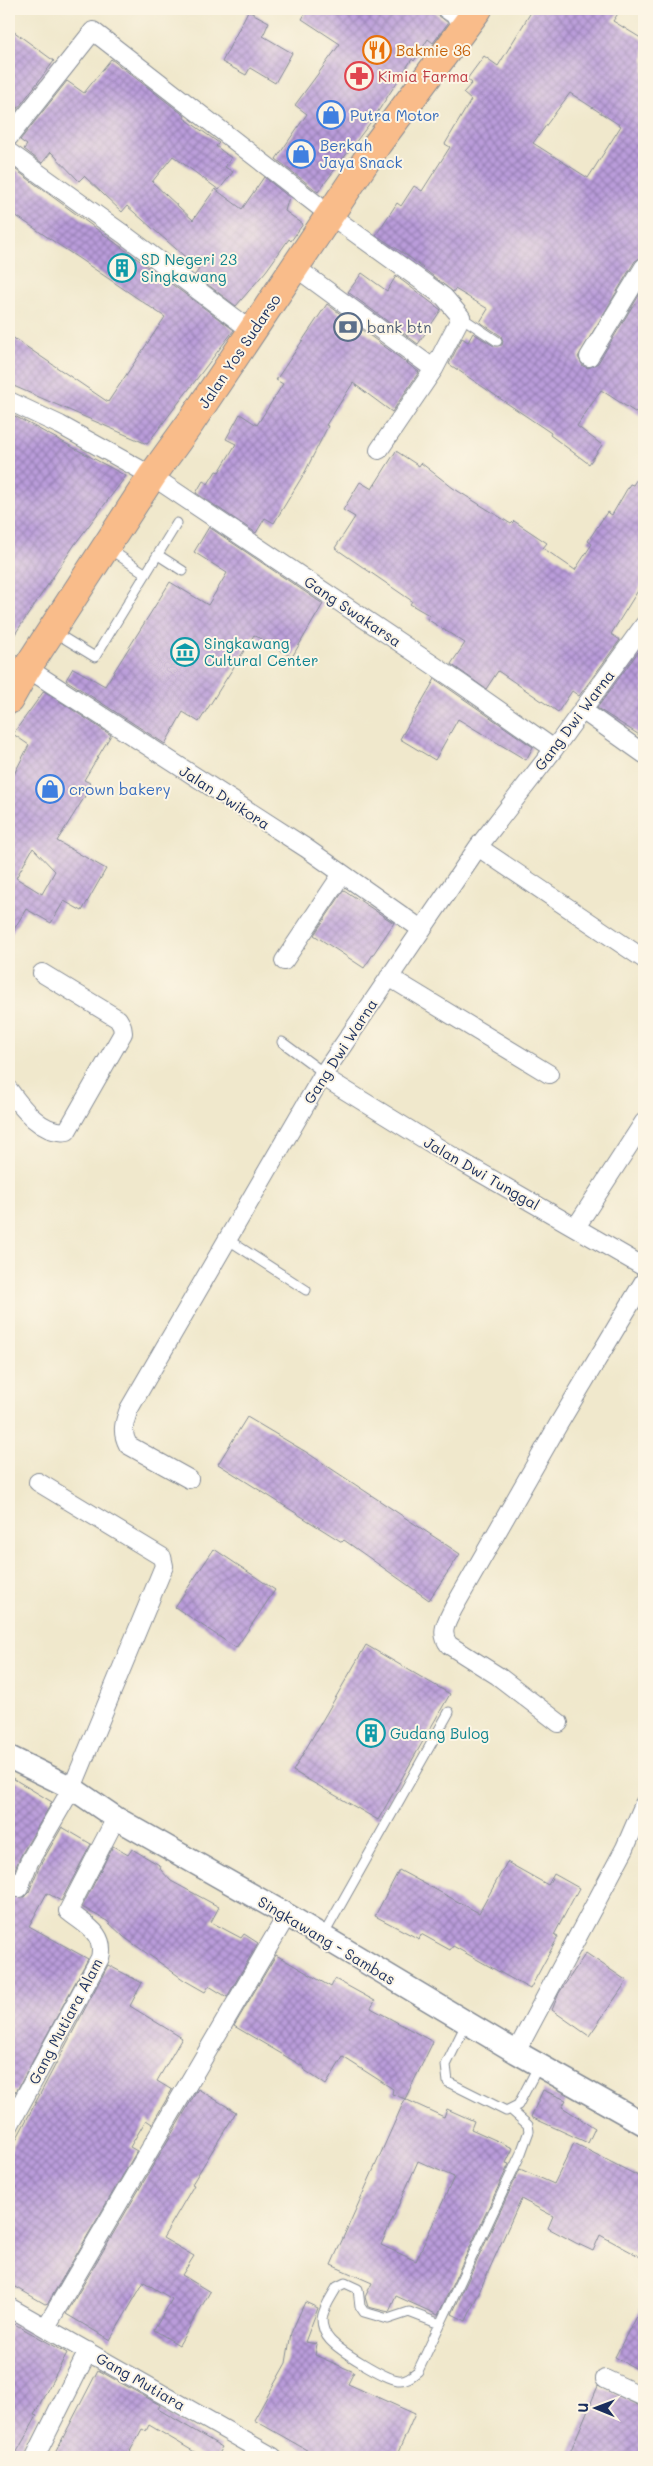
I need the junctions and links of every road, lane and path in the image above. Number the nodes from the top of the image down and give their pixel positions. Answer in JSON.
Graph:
{"nodes":[{"id":1,"x":463,"y":14,"type":"edge"},
{"id":2,"x":9,"y":137,"type":"edge"},
{"id":3,"x":9,"y":152,"type":"edge"},
{"id":4,"x":330,"y":215,"type":"junction"},
{"id":5,"x":295,"y":267,"type":"junction"},
{"id":6,"x":644,"y":267,"type":"edge"},
{"id":7,"x":461,"y":317,"type":"junction"},
{"id":8,"x":252,"y":331,"type":"junction"},
{"id":9,"x":497,"y":341,"type":"dead end"},
{"id":10,"x":589,"y":357,"type":"dead end"},
{"id":11,"x":434,"y":369,"type":"junction"},
{"id":12,"x":9,"y":401,"type":"edge"},
{"id":13,"x":379,"y":450,"type":"dead end"},
{"id":14,"x":152,"y":476,"type":"junction"},
{"id":15,"x":177,"y":524,"type":"dead end"},
{"id":16,"x":106,"y":547,"type":"junction"},
{"id":17,"x":158,"y":555,"type":"junction"},
{"id":18,"x":183,"y":571,"type":"dead end"},
{"id":19,"x":146,"y":574,"type":"junction"},
{"id":20,"x":644,"y":625,"type":"edge"},
{"id":21,"x":51,"y":630,"type":"junction"},
{"id":22,"x":27,"y":668,"type":"junction"},
{"id":23,"x":9,"y":699,"type":"edge"},
{"id":24,"x":582,"y":710,"type":"junction"},
{"id":25,"x":554,"y":749,"type":"junction"},
{"id":26,"x":644,"y":754,"type":"edge"},
{"id":27,"x":478,"y":847,"type":"junction"},
{"id":28,"x":342,"y":874,"type":"junction"},
{"id":29,"x":421,"y":929,"type":"junction"},
{"id":30,"x":644,"y":959,"type":"edge"},
{"id":31,"x":284,"y":961,"type":"dead end"},
{"id":32,"x":42,"y":973,"type":"dead end"},
{"id":33,"x":389,"y":977,"type":"junction"},
{"id":34,"x":282,"y":1042,"type":"dead end"},
{"id":35,"x":323,"y":1074,"type":"junction"},
{"id":36,"x":549,"y":1074,"type":"dead end"},
{"id":37,"x":9,"y":1090,"type":"edge"},
{"id":38,"x":644,"y":1122,"type":"edge"},
{"id":39,"x":576,"y":1227,"type":"junction"},
{"id":40,"x":227,"y":1239,"type":"junction"},
{"id":41,"x":644,"y":1267,"type":"edge"},
{"id":42,"x":644,"y":1281,"type":"edge"},
{"id":43,"x":306,"y":1290,"type":"dead end"},
{"id":44,"x":189,"y":1479,"type":"dead end"},
{"id":45,"x":38,"y":1482,"type":"dead end"},
{"id":46,"x":449,"y":1712,"type":"dead end"},
{"id":47,"x":559,"y":1723,"type":"dead end"},
{"id":48,"x":9,"y":1757,"type":"edge"},
{"id":49,"x":72,"y":1788,"type":"junction"},
{"id":50,"x":644,"y":1804,"type":"edge"},
{"id":51,"x":116,"y":1818,"type":"junction"},
{"id":52,"x":9,"y":1886,"type":"edge"},
{"id":53,"x":287,"y":1915,"type":"junction"},
{"id":54,"x":322,"y":1938,"type":"junction"},
{"id":55,"x":467,"y":2023,"type":"junction"},
{"id":56,"x":516,"y":2052,"type":"junction"},
{"id":57,"x":539,"y":2065,"type":"junction"},
{"id":58,"x":512,"y":2110,"type":"junction"},
{"id":59,"x":644,"y":2124,"type":"edge"},
{"id":60,"x":9,"y":2126,"type":"edge"},
{"id":61,"x":9,"y":2307,"type":"edge"},
{"id":62,"x":440,"y":2324,"type":"junction"},
{"id":63,"x":46,"y":2328,"type":"junction"},
{"id":64,"x":88,"y":2351,"type":"junction"},
{"id":65,"x":605,"y":2379,"type":"dead end"},
{"id":66,"x":644,"y":2397,"type":"edge"},
{"id":67,"x":35,"y":2457,"type":"edge"},
{"id":68,"x":272,"y":2457,"type":"edge"}],
"edges":[{"from":1,"to":4,"type":"main road","name":"Jalan Yos Sudarso"},
{"from":2,"to":4,"type":"street"},
{"from":3,"to":8,"type":"street"},
{"from":4,"to":5,"type":"main road","name":"Jalan Yos Sudarso"},
{"from":4,"to":7,"type":"street"},
{"from":5,"to":8,"type":"main road","name":"Jalan Yos Sudarso"},
{"from":5,"to":11,"type":"street"},
{"from":6,"to":10,"type":"street"},
{"from":7,"to":9,"type":"lane"},
{"from":7,"to":11,"type":"street"},
{"from":8,"to":14,"type":"main road","name":"Jalan Yos Sudarso"},
{"from":11,"to":13,"type":"street"},
{"from":12,"to":14,"type":"street","name":"Gang Swakarsa"},
{"from":14,"to":16,"type":"main road","name":"Jalan Yos Sudarso"},
{"from":14,"to":25,"type":"street","name":"Gang Swakarsa"},
{"from":15,"to":17,"type":"lane"},
{"from":16,"to":19,"type":"lane"},
{"from":16,"to":21,"type":"main road","name":"Jalan Yos Sudarso"},
{"from":17,"to":18,"type":"lane"},
{"from":17,"to":19,"type":"lane"},
{"from":19,"to":21,"type":"lane"},
{"from":20,"to":24,"type":"street","name":"Gang Dwi Warna"},
{"from":21,"to":22,"type":"main road","name":"Jalan Yos Sudarso"},
{"from":22,"to":23,"type":"main road","name":"Jalan Yos Sudarso"},
{"from":22,"to":28,"type":"street","name":"Jalan Dwikora"},
{"from":24,"to":25,"type":"street","name":"Gang Dwi Warna"},
{"from":24,"to":26,"type":"street"},
{"from":25,"to":27,"type":"street","name":"Gang Dwi Warna"},
{"from":27,"to":29,"type":"street","name":"Gang Dwi Warna"},
{"from":27,"to":30,"type":"street"},
{"from":28,"to":29,"type":"street","name":"Jalan Dwikora"},
{"from":28,"to":31,"type":"street"},
{"from":29,"to":33,"type":"street","name":"Gang Dwi Warna"},
{"from":32,"to":37,"type":"street"},
{"from":33,"to":35,"type":"street","name":"Gang Dwi Warna"},
{"from":33,"to":36,"type":"street"},
{"from":34,"to":35,"type":"lane"},
{"from":35,"to":39,"type":"street","name":"Jalan Dwi Tunggal"},
{"from":35,"to":40,"type":"street","name":"Gang Dwi Warna"},
{"from":38,"to":39,"type":"street"},
{"from":39,"to":41,"type":"street","name":"Jalan Dwi Tunggal"},
{"from":40,"to":43,"type":"lane"},
{"from":40,"to":44,"type":"street","name":"Gang Dwi Warna"},
{"from":42,"to":47,"type":"street"},
{"from":45,"to":49,"type":"street"},
{"from":46,"to":54,"type":"lane"},
{"from":48,"to":49,"type":"street","name":"Singkawang - Sambas"},
{"from":49,"to":51,"type":"street","name":"Singkawang - Sambas"},
{"from":49,"to":52,"type":"street"},
{"from":50,"to":56,"type":"street"},
{"from":51,"to":53,"type":"street","name":"Singkawang - Sambas"},
{"from":51,"to":60,"type":"street","name":"Gang Mutiara Alam"},
{"from":53,"to":54,"type":"street","name":"Singkawang - Sambas"},
{"from":53,"to":63,"type":"street"},
{"from":54,"to":55,"type":"street","name":"Singkawang - Sambas"},
{"from":55,"to":56,"type":"street","name":"Singkawang - Sambas"},
{"from":55,"to":58,"type":"lane"},
{"from":56,"to":57,"type":"street","name":"Singkawang - Sambas"},
{"from":57,"to":58,"type":"lane"},
{"from":57,"to":59,"type":"street","name":"Singkawang - Sambas"},
{"from":58,"to":62,"type":"lane"},
{"from":61,"to":63,"type":"street","name":"Gang Mutiara"},
{"from":62,"to":62,"type":"lane"},
{"from":63,"to":64,"type":"street","name":"Gang Mutiara"},
{"from":64,"to":67,"type":"street"},
{"from":64,"to":68,"type":"street","name":"Gang Mutiara"},
{"from":65,"to":66,"type":"street"}]}
